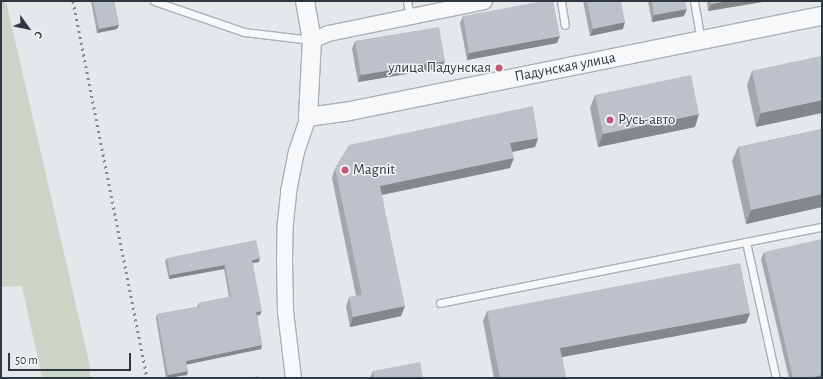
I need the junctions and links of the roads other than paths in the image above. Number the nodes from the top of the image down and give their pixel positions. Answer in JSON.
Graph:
{"nodes":[{"id":1,"x":154,"y":1,"type":"edge"},
{"id":2,"x":305,"y":1,"type":"edge"},
{"id":3,"x":406,"y":1,"type":"edge"},
{"id":4,"x":484,"y":1,"type":"edge"},
{"id":5,"x":561,"y":1,"type":"edge"},
{"id":6,"x":694,"y":1,"type":"edge"},
{"id":7,"x":410,"y":16,"type":"junction"},
{"id":8,"x":822,"y":16,"type":"edge"},
{"id":9,"x":565,"y":25,"type":"dead end"},
{"id":10,"x":312,"y":40,"type":"junction"},
{"id":11,"x":701,"y":40,"type":"junction"},
{"id":12,"x":308,"y":117,"type":"junction"},
{"id":13,"x":822,"y":227,"type":"edge"},
{"id":14,"x":746,"y":242,"type":"junction"},
{"id":15,"x":440,"y":303,"type":"dead end"},
{"id":16,"x":293,"y":378,"type":"edge"},
{"id":17,"x":776,"y":378,"type":"edge"}],
"edges":[{"from":1,"to":10,"type":"lane"},
{"from":2,"to":10,"type":"street"},
{"from":3,"to":7,"type":"lane"},
{"from":4,"to":7,"type":"street"},
{"from":5,"to":9,"type":"lane"},
{"from":6,"to":11,"type":"lane"},
{"from":7,"to":10,"type":"street"},
{"from":8,"to":11,"type":"street","name":"Падунская улица"},
{"from":10,"to":12,"type":"street"},
{"from":11,"to":12,"type":"street","name":"Падунская улица"},
{"from":12,"to":16,"type":"street"},
{"from":13,"to":14,"type":"lane"},
{"from":14,"to":15,"type":"lane"},
{"from":14,"to":17,"type":"lane"}]}
